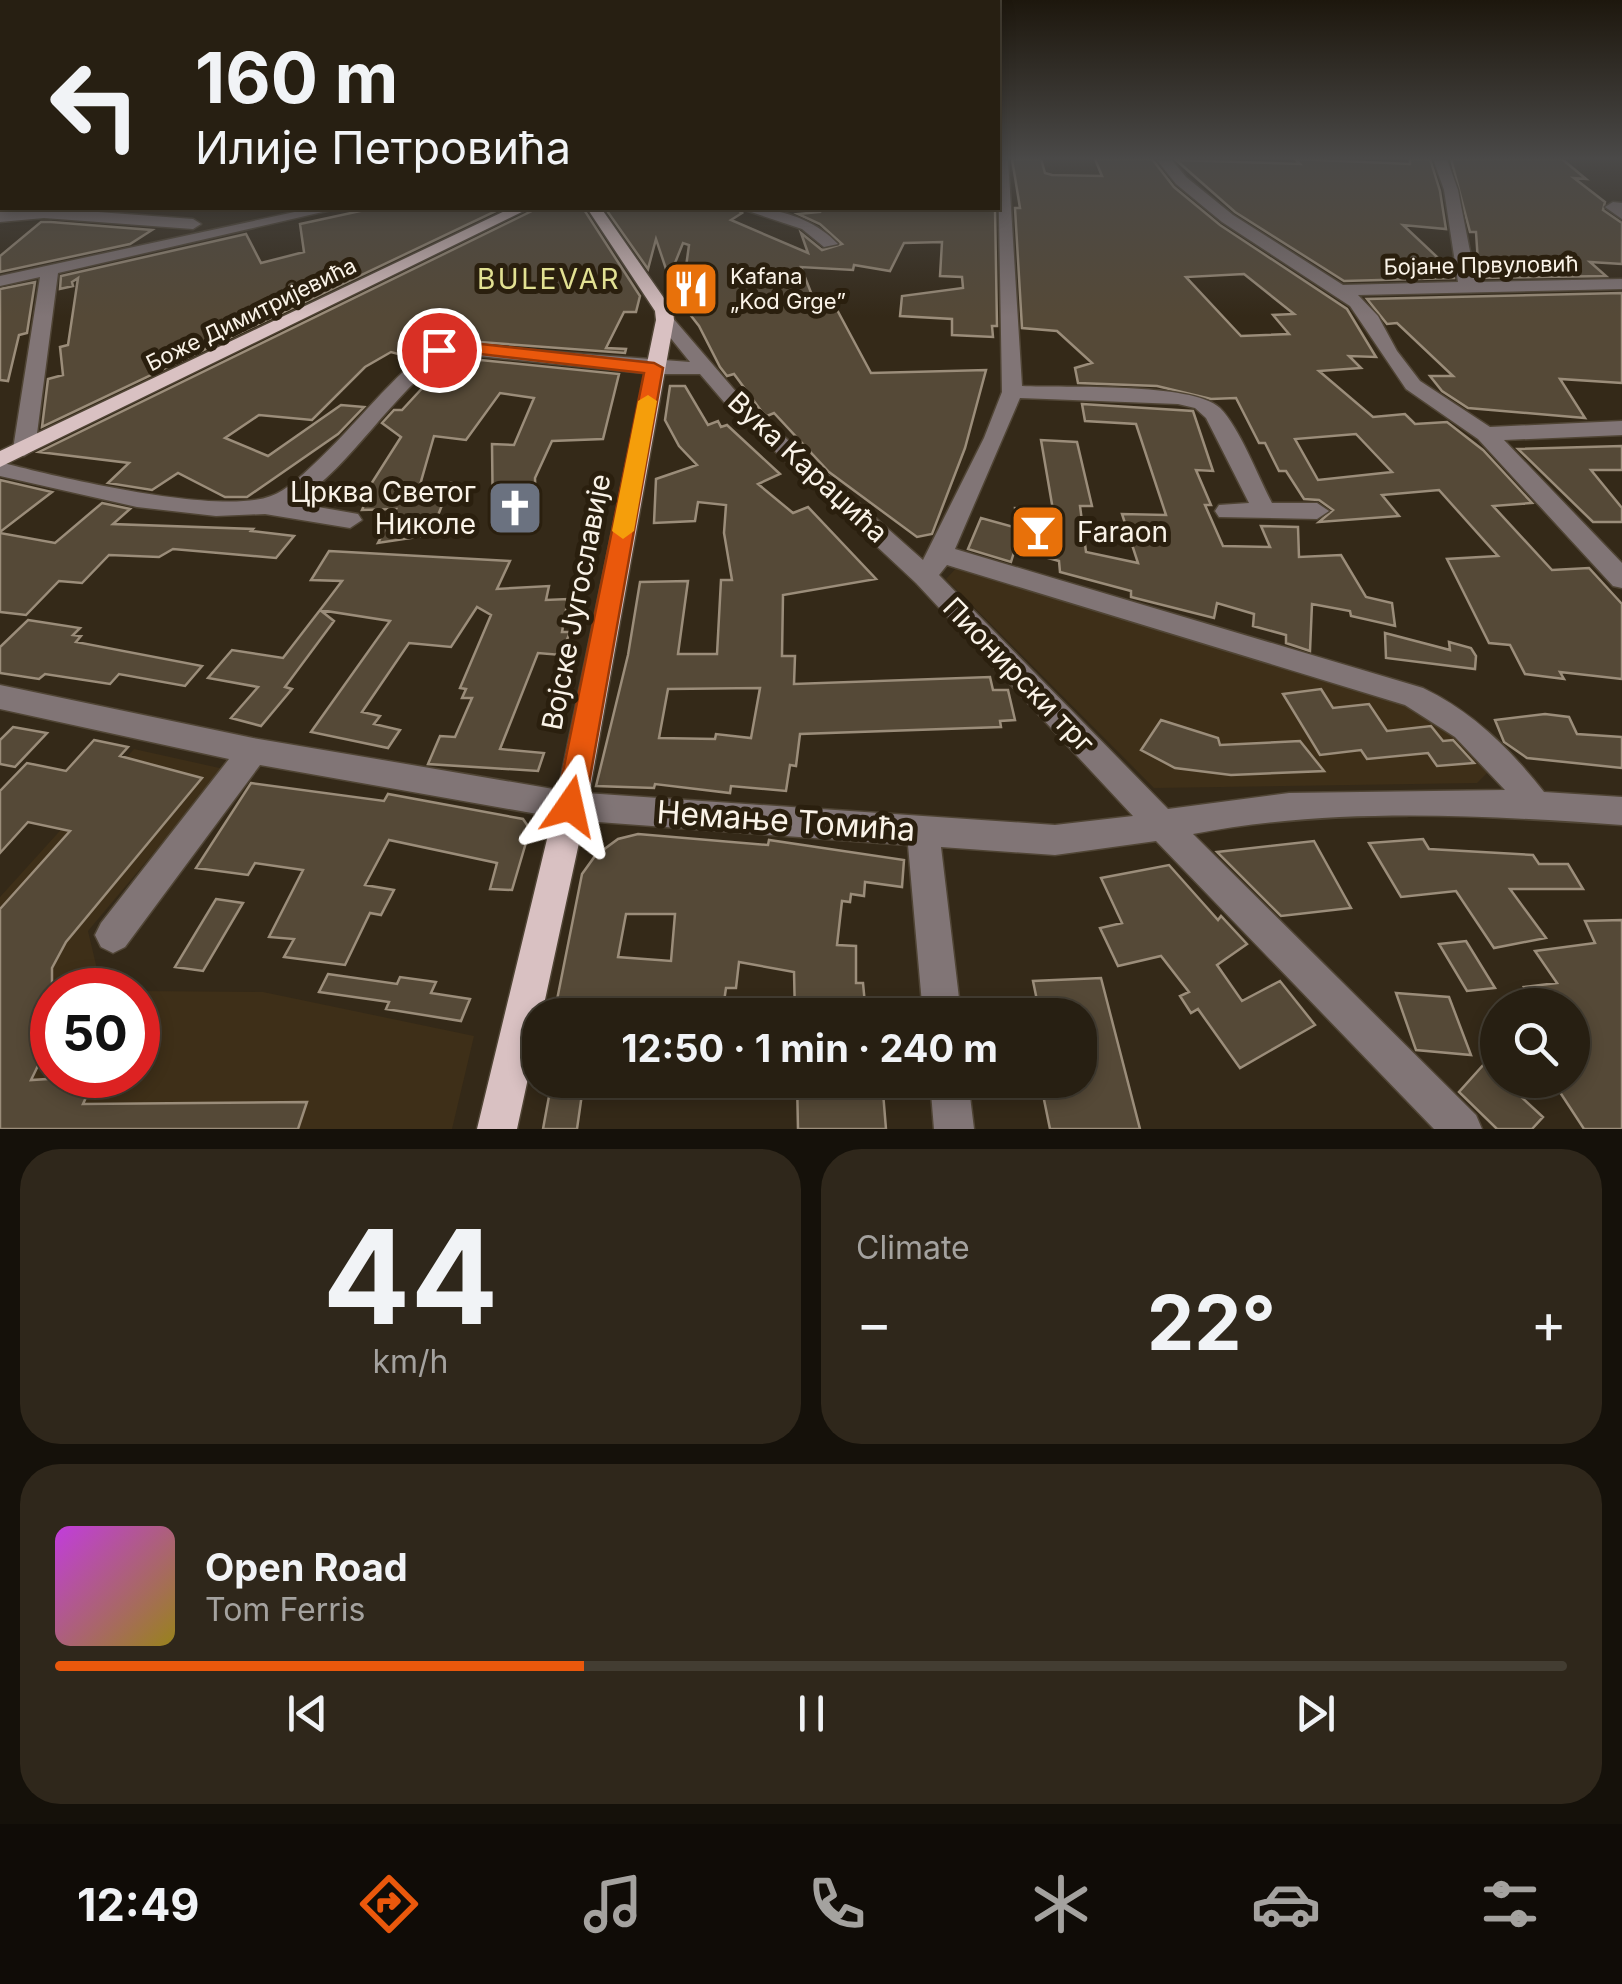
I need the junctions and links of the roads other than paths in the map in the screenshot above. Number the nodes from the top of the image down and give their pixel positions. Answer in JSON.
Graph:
{"nodes":[{"id":1,"x":35,"y":212,"type":"edge"},
{"id":2,"x":57,"y":212,"type":"edge"},
{"id":3,"x":200,"y":212,"type":"edge"},
{"id":4,"x":309,"y":212,"type":"edge"},
{"id":5,"x":514,"y":212,"type":"edge"},
{"id":6,"x":597,"y":212,"type":"edge"},
{"id":7,"x":759,"y":212,"type":"edge"},
{"id":8,"x":1003,"y":212,"type":"edge"},
{"id":9,"x":1223,"y":212,"type":"edge"},
{"id":10,"x":1455,"y":212,"type":"edge"},
{"id":11,"x":0,"y":217,"type":"edge"},
{"id":12,"x":188,"y":231,"type":"junction"},
{"id":13,"x":830,"y":244,"type":"dead end"},
{"id":14,"x":50,"y":270,"type":"junction"},
{"id":15,"x":0,"y":281,"type":"edge"},
{"id":16,"x":1622,"y":284,"type":"edge"},
{"id":17,"x":1468,"y":287,"type":"junction"},
{"id":18,"x":1340,"y":290,"type":"junction"},
{"id":19,"x":665,"y":320,"type":"junction"},
{"id":20,"x":654,"y":368,"type":"junction"},
{"id":21,"x":708,"y":368,"type":"junction"},
{"id":22,"x":1012,"y":392,"type":"junction"},
{"id":23,"x":1622,"y":428,"type":"edge"},
{"id":24,"x":1486,"y":434,"type":"junction"},
{"id":25,"x":24,"y":448,"type":"junction"},
{"id":26,"x":0,"y":460,"type":"edge"},
{"id":27,"x":0,"y":469,"type":"edge"},
{"id":28,"x":268,"y":506,"type":"junction"},
{"id":29,"x":1264,"y":510,"type":"junction"},
{"id":30,"x":1317,"y":510,"type":"dead end"},
{"id":31,"x":1228,"y":511,"type":"dead end"},
{"id":32,"x":350,"y":520,"type":"dead end"},
{"id":33,"x":933,"y":565,"type":"junction"},
{"id":34,"x":1622,"y":579,"type":"edge"},
{"id":35,"x":0,"y":697,"type":"edge"},
{"id":36,"x":253,"y":751,"type":"junction"},
{"id":37,"x":1535,"y":804,"type":"junction"},
{"id":38,"x":570,"y":806,"type":"junction"},
{"id":39,"x":1622,"y":811,"type":"edge"},
{"id":40,"x":1161,"y":824,"type":"junction"},
{"id":41,"x":923,"y":830,"type":"junction"},
{"id":42,"x":113,"y":935,"type":"dead end"},
{"id":43,"x":940,"y":998,"type":"edge"},
{"id":44,"x":951,"y":1098,"type":"edge"},
{"id":45,"x":496,"y":1129,"type":"edge"},
{"id":46,"x":954,"y":1129,"type":"edge"},
{"id":47,"x":1462,"y":1129,"type":"edge"}],
"edges":[{"from":1,"to":11,"type":"street"},
{"from":2,"to":12,"type":"street"},
{"from":3,"to":12,"type":"street"},
{"from":4,"to":12,"type":"street"},
{"from":5,"to":25,"type":"main road","name":"Боже Димитријевића"},
{"from":6,"to":19,"type":"main road","name":"Вука Караџића"},
{"from":7,"to":13,"type":"street"},
{"from":8,"to":22,"type":"street"},
{"from":9,"to":18,"type":"street"},
{"from":10,"to":17,"type":"street"},
{"from":12,"to":14,"type":"street"},
{"from":14,"to":15,"type":"street"},
{"from":14,"to":25,"type":"street"},
{"from":16,"to":17,"type":"street","name":"Бојане Првуловић"},
{"from":17,"to":18,"type":"street","name":"Бојане Првуловић"},
{"from":18,"to":24,"type":"street"},
{"from":19,"to":20,"type":"main road","name":"Војске Југославије"},
{"from":19,"to":21,"type":"street","name":"Вука Караџића"},
{"from":20,"to":21,"type":"street"},
{"from":20,"to":28,"type":"street"},
{"from":20,"to":38,"type":"main road","name":"Војске Југославије"},
{"from":21,"to":33,"type":"street","name":"Вука Караџића"},
{"from":22,"to":29,"type":"street"},
{"from":22,"to":33,"type":"street"},
{"from":23,"to":24,"type":"street"},
{"from":24,"to":34,"type":"street"},
{"from":25,"to":26,"type":"main road","name":"Боже Димитријевића"},
{"from":27,"to":28,"type":"street"},
{"from":28,"to":32,"type":"street"},
{"from":29,"to":30,"type":"street"},
{"from":29,"to":31,"type":"street"},
{"from":33,"to":37,"type":"street","name":"Пионирски трг"},
{"from":33,"to":40,"type":"street","name":"Пионирски трг"},
{"from":35,"to":36,"type":"street","name":"Немање Томића"},
{"from":36,"to":38,"type":"street","name":"Немање Томића"},
{"from":36,"to":42,"type":"street"},
{"from":37,"to":39,"type":"street"},
{"from":37,"to":40,"type":"street"},
{"from":38,"to":41,"type":"street","name":"Немање Томића"},
{"from":38,"to":45,"type":"main road","name":"Војске Југославије"},
{"from":40,"to":41,"type":"street","name":"Немање Томића"},
{"from":40,"to":47,"type":"street"},
{"from":41,"to":43,"type":"street"},
{"from":44,"to":46,"type":"street"}]}
